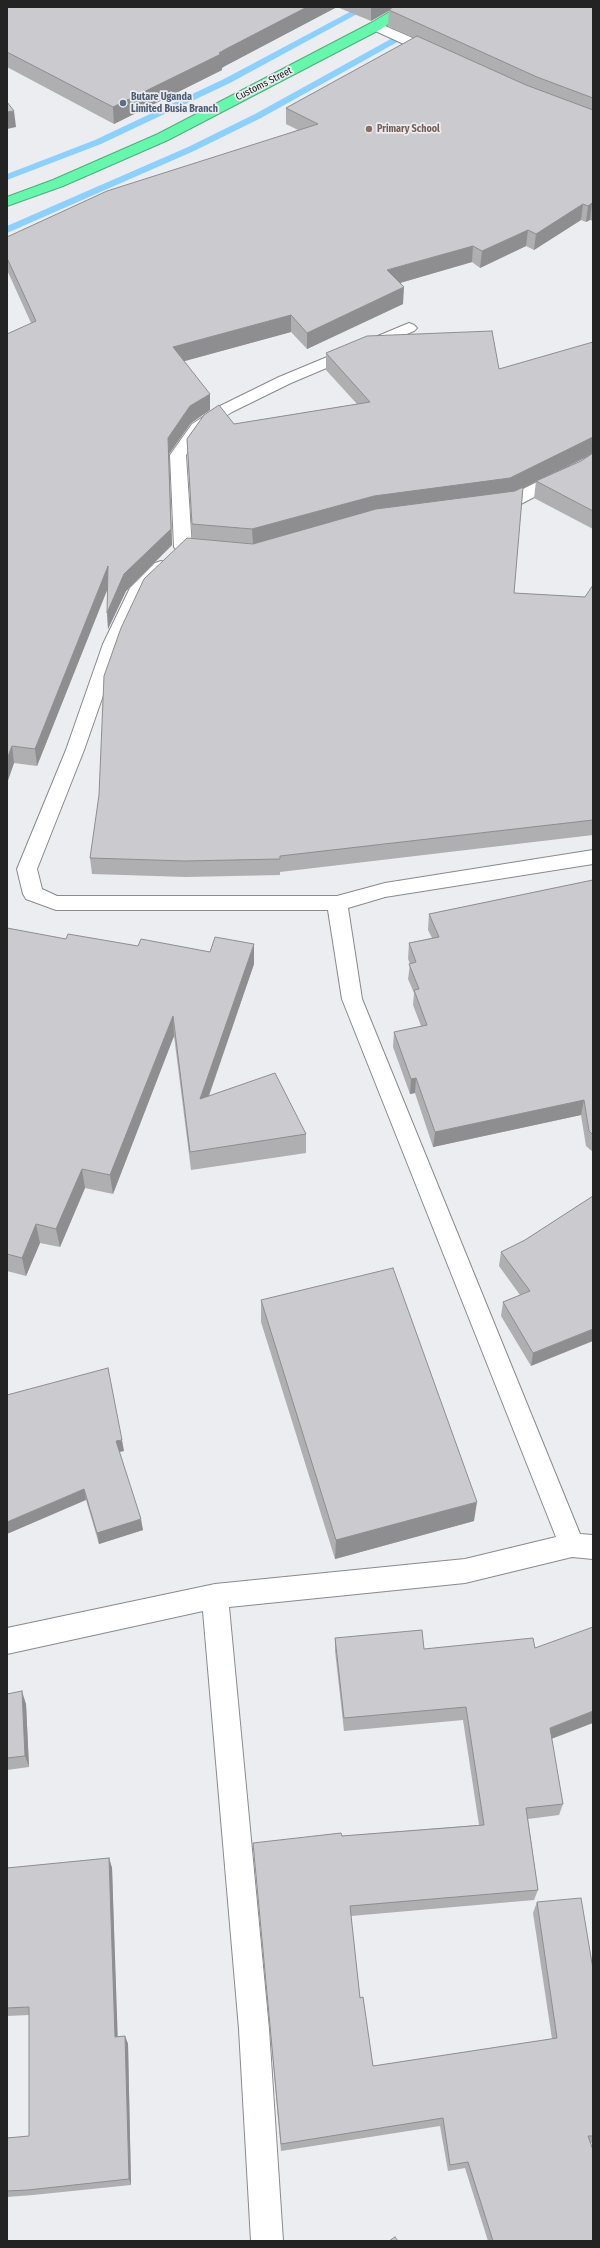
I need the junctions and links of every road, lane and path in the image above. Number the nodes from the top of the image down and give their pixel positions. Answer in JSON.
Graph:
{"nodes":[{"id":1,"x":407,"y":7,"type":"edge"},
{"id":2,"x":376,"y":26,"type":"junction"},
{"id":3,"x":446,"y":58,"type":"edge"},
{"id":4,"x":7,"y":202,"type":"edge"},
{"id":5,"x":409,"y":328,"type":"dead end"},
{"id":6,"x":593,"y":459,"type":"edge"},
{"id":7,"x":477,"y":506,"type":"edge"},
{"id":8,"x":593,"y":857,"type":"edge"},
{"id":9,"x":337,"y":903,"type":"junction"},
{"id":10,"x":583,"y":1546,"type":"edge"},
{"id":11,"x":215,"y":1596,"type":"junction"},
{"id":12,"x":7,"y":1641,"type":"edge"},
{"id":13,"x":267,"y":2241,"type":"edge"}],
"edges":[{"from":1,"to":2,"type":"highway","name":"Customs Street"},
{"from":2,"to":3,"type":"street"},
{"from":2,"to":4,"type":"highway","name":"Customs Street"},
{"from":5,"to":9,"type":"street"},
{"from":6,"to":7,"type":"street"},
{"from":8,"to":9,"type":"street"},
{"from":9,"to":10,"type":"street"},
{"from":10,"to":11,"type":"street"},
{"from":11,"to":12,"type":"street"},
{"from":11,"to":13,"type":"street"}]}
